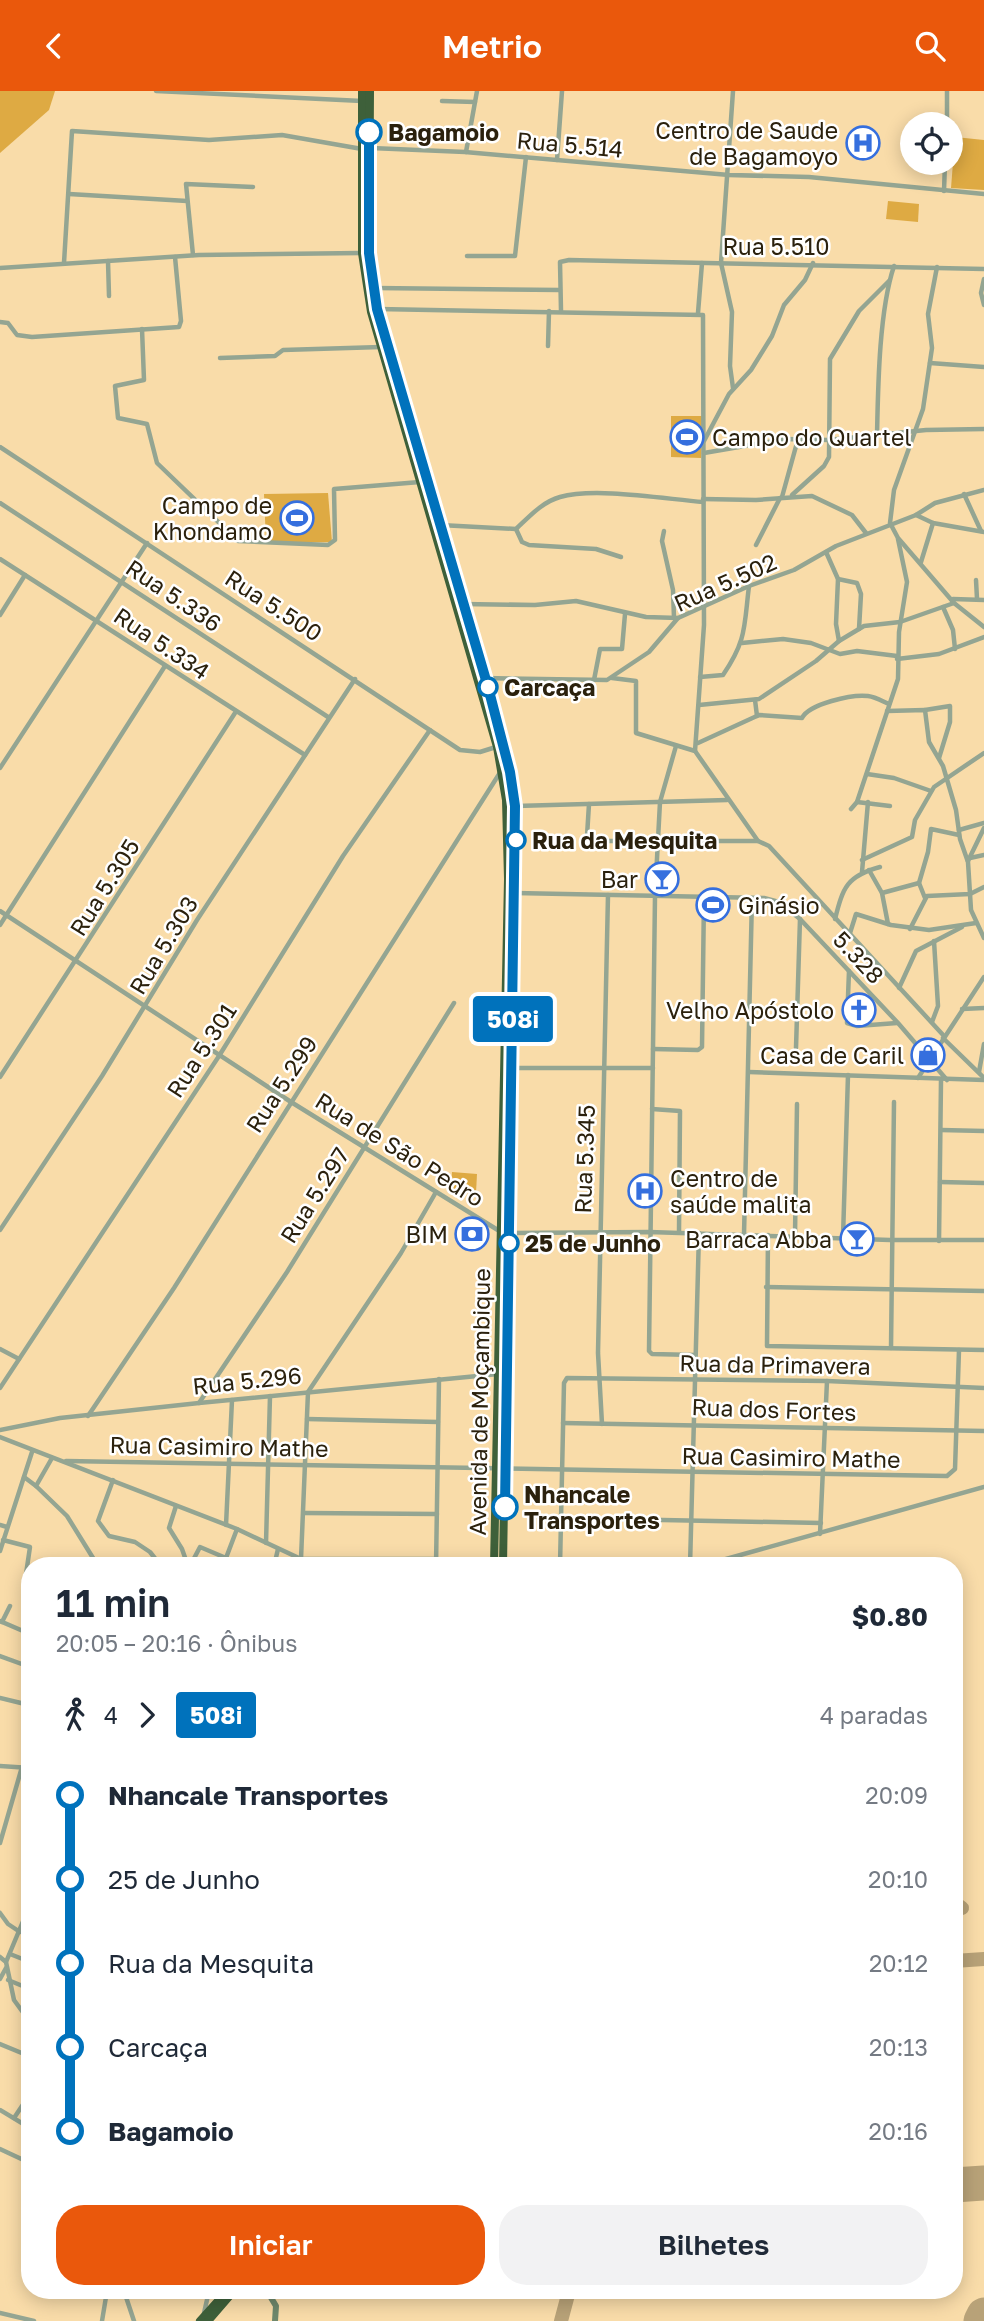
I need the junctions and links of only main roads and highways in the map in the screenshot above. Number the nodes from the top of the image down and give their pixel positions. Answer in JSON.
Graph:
{"nodes":[{"id":1,"x":370,"y":91,"type":"edge"},
{"id":2,"x":362,"y":96,"type":"edge"},
{"id":3,"x":365,"y":148,"type":"junction"},
{"id":4,"x":365,"y":174,"type":"junction"},
{"id":5,"x":504,"y":1234,"type":"junction"},
{"id":6,"x":501,"y":1468,"type":"junction"},
{"id":7,"x":496,"y":1557,"type":"edge"},
{"id":8,"x":503,"y":1557,"type":"edge"},
{"id":9,"x":220,"y":2299,"type":"edge"},
{"id":10,"x":226,"y":2299,"type":"edge"},
{"id":11,"x":204,"y":2320,"type":"edge"}],
"edges":[{"from":1,"to":3,"type":"highway"},
{"from":2,"to":3,"type":"highway"},
{"from":3,"to":4,"type":"highway"},
{"from":4,"to":5,"type":"highway"},
{"from":4,"to":5,"type":"highway"},
{"from":5,"to":6,"type":"highway","name":"Avenida de Moçambique"},
{"from":5,"to":6,"type":"highway","name":"Avenida de Moçambique"},
{"from":6,"to":7,"type":"highway","name":"Avenida de Moçambique"},
{"from":6,"to":8,"type":"highway","name":"Avenida de Moçambique"},
{"from":9,"to":11,"type":"highway"},
{"from":10,"to":11,"type":"highway"}]}
